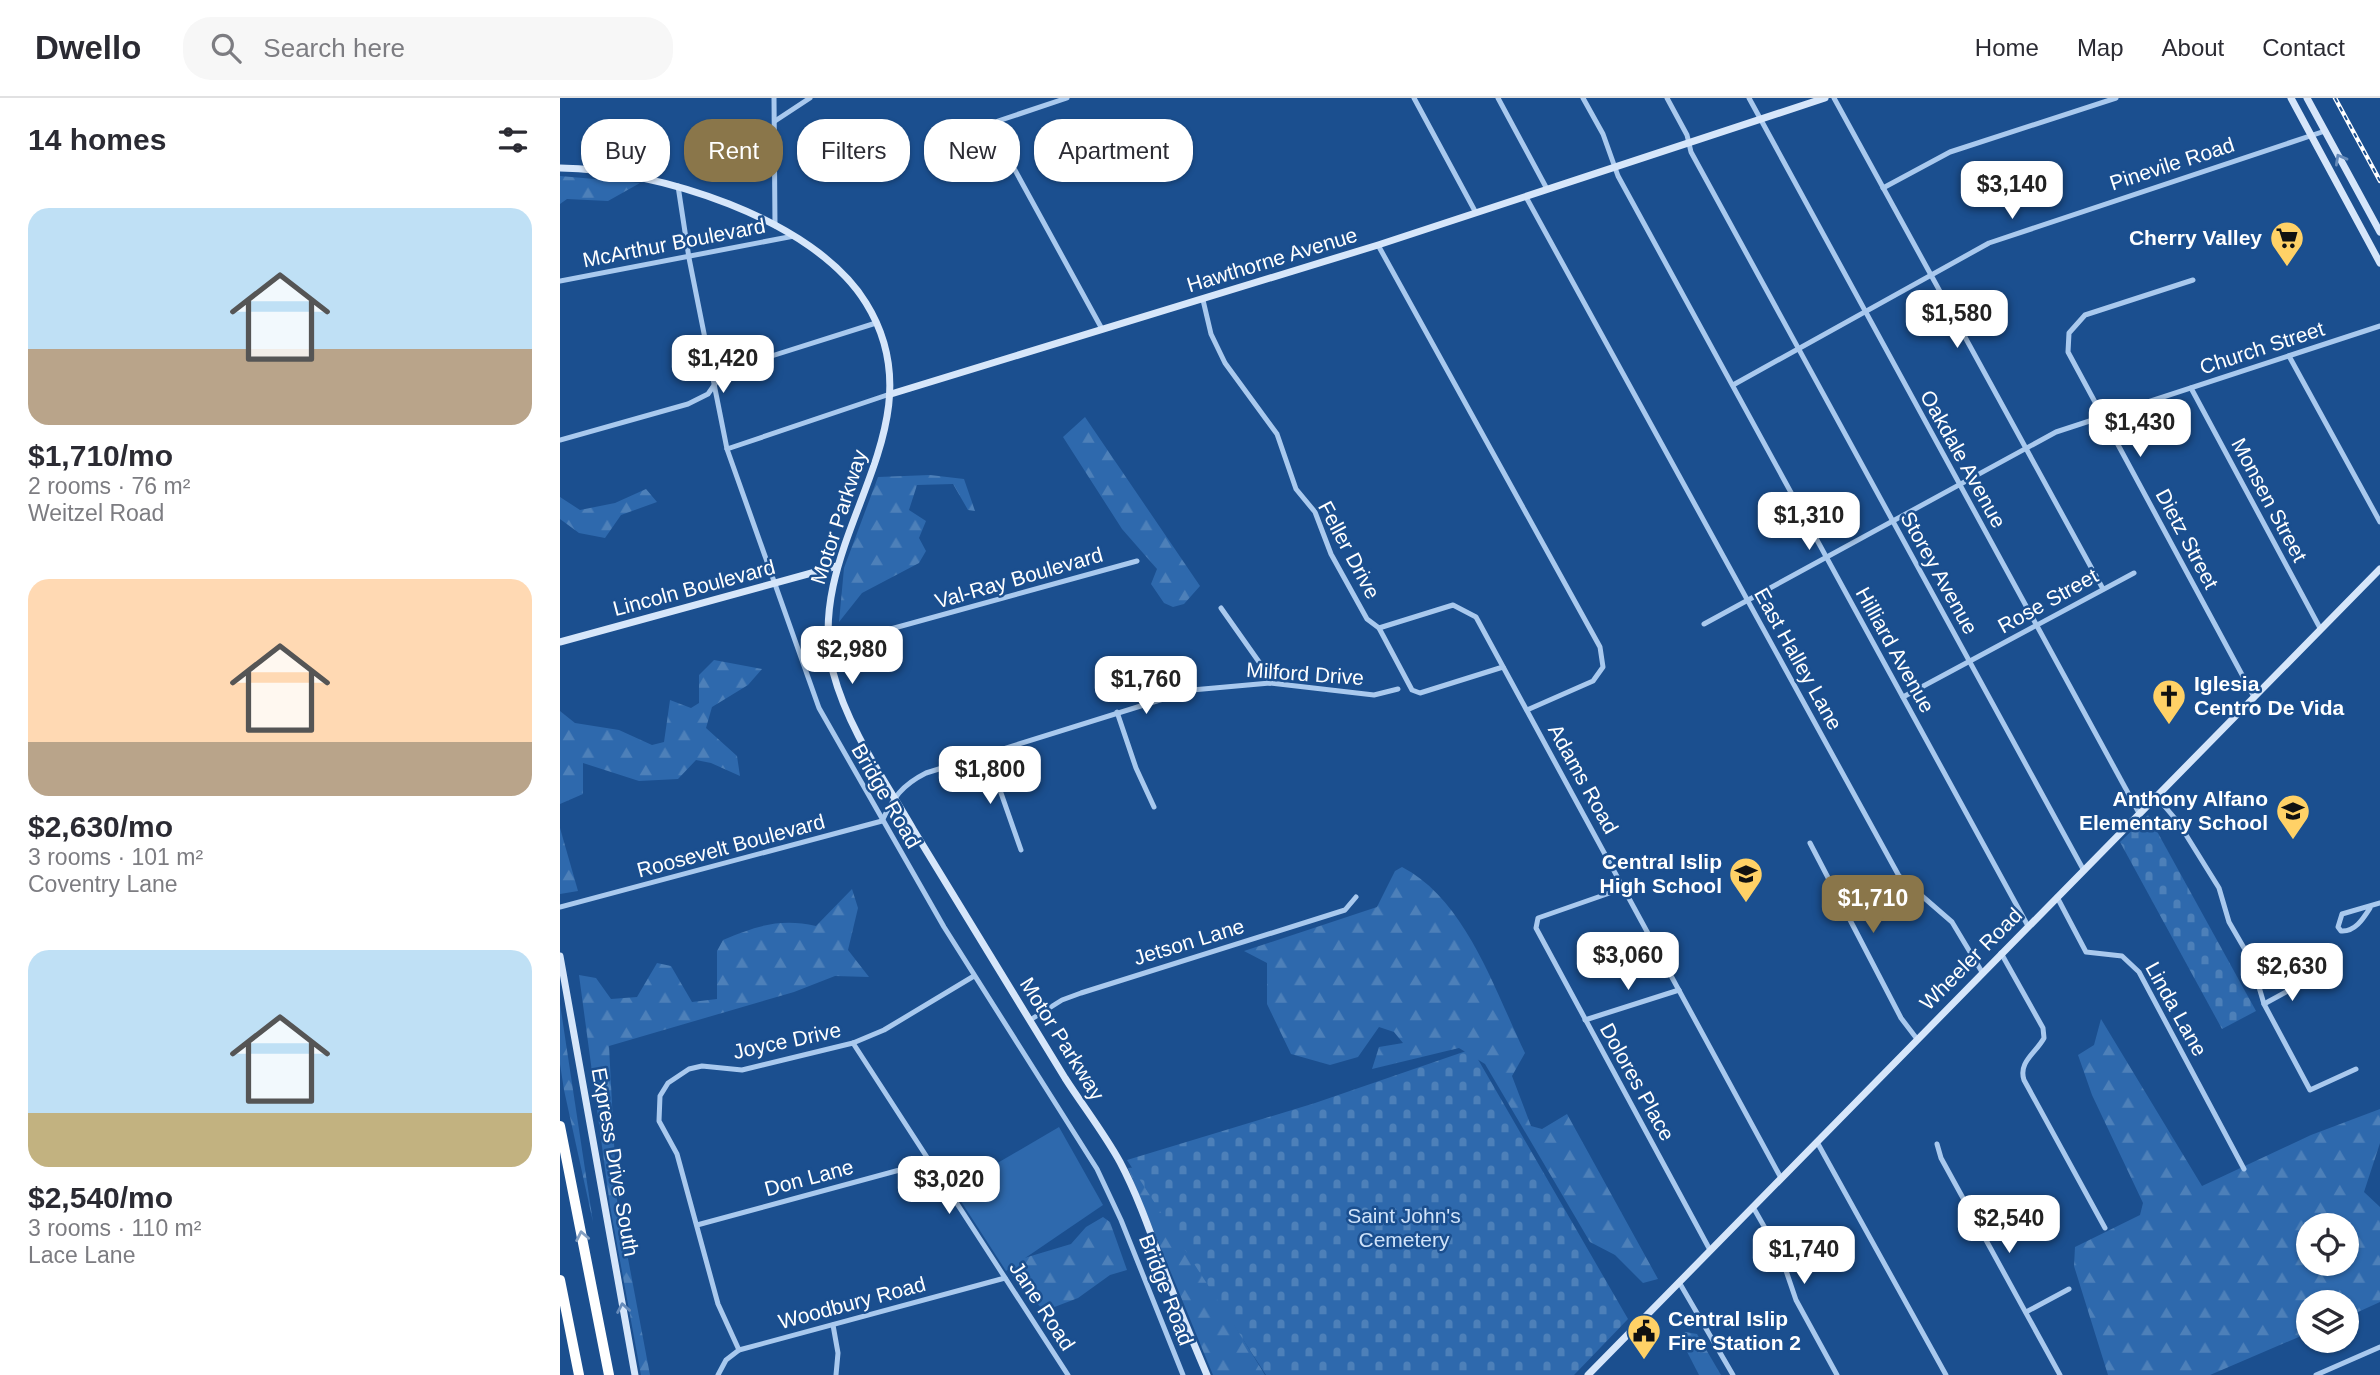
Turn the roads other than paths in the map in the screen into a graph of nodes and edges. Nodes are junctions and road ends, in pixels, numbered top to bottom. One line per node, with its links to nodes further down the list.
1 (774, 98): 14 (street)
2 (810, 98): 15 (street)
3 (1067, 98): 41 (street)
4 (1414, 98): 27 (street)
5 (1498, 98): 25 (street)
6 (1583, 98): 20 (street, Hilliard Avenue)
7 (1667, 98): 19 (street, Storey Avenue)
8 (1749, 98): 16 (street, Oakdale Avenue)
9 (1825, 98): 16 (main road, Hawthorne Avenue)
10 (1834, 98): 24 (street)
11 (2116, 98): 24 (street)
12 (2291, 98): 18 (main road)
13 (2307, 98): 17 (main road)
14 (775, 119)
15 (778, 119)
16 (1760, 119): 19 (main road, Hawthorne Avenue); 38 (street, Oakdale Avenue)
17 (2325, 131): 18 (street, Pinevile Road); 29 (main road, one-way to 17)
18 (2311, 136): 33 (main road); 34 (street, Pinevile Road)
19 (1689, 144): 20 (main road, Hawthorne Avenue); 42 (street, Storey Avenue)
20 (1615, 167): 25 (main road, Hawthorne Avenue); 45 (street, Hilliard Avenue)
21 (560, 168): 23 (main road, Motor Parkway)
22 (775, 182): 28 (street)
23 (678, 186): 28 (main road, Motor Parkway); 32 (street, Bridge Road)
24 (1883, 187): 34 (street)
25 (1547, 189): 26 (main road, Hawthorne Avenue)
26 (1526, 197): 27 (main road, Hawthorne Avenue); 62 (street, East Halley Lane)
27 (1476, 213): 31 (main road, Hawthorne Avenue)
28 (775, 226): 30 (main road, Motor Parkway)
29 (2380, 232)
30 (794, 236): 32 (street, McArthur Boulevard); 39 (main road, Motor Parkway)
31 (1378, 246): 37 (main road, Hawthorne Avenue); 76 (street, Adams Road)
32 (689, 258): 36 (street, McArthur Boulevard); 44 (street, Bridge Road)
33 (2380, 263)
34 (1933, 276): 38 (street, Pinevile Road); 51 (street)
35 (2193, 280): 48 (street, Dietz Street)
36 (560, 281)
37 (1203, 300): 41 (main road, Hawthorne Avenue); 66 (street, Feller Drive)
38 (1865, 313): 42 (street, Pinevile Road); 52 (street, Oakdale Avenue)
39 (878, 322): 44 (street); 47 (main road, Motor Parkway)
40 (2380, 326): 43 (street, Church Street)
41 (1102, 329): 47 (main road, Hawthorne Avenue)
42 (1798, 349): 45 (street, Pinevile Road); 53 (street, Storey Avenue)
43 (2290, 356): 46 (street, Church Street); 54 (street)
44 (714, 384): 49 (street); 50 (street, Bridge Road)
45 (1733, 385): 55 (street, Hilliard Avenue)
46 (2190, 388): 48 (street, Church Street); 67 (street, Monsen Street)
47 (891, 394): 50 (street, Hawthorne Avenue); 57 (main road, Motor Parkway)
48 (2101, 416): 51 (street, Church Street); 74 (street, Dietz Street)
49 (560, 440)
50 (727, 449): 60 (street, Bridge Road)
51 (2026, 449): 52 (street, Church Street); 61 (street)
52 (1960, 486): 53 (street, Church Street); 65 (street, Oakdale Avenue)
53 (1892, 521): 55 (street, Church Street); 70 (street, Storey Avenue)
54 (2380, 522)
55 (1827, 557): 62 (street, Church Street); 75 (street, Hilliard Avenue)
56 (1136, 561): 69 (street, Val-Ray Boulevard)
57 (837, 566): 60 (main road, Lincoln Boulevard); 69 (main road, Motor Parkway)
58 (2380, 569): 67 (main road, Wheeler Road)
59 (2134, 573): 61 (street, Rose Street)
60 (773, 584): 68 (main road, Lincoln Boulevard); 83 (street, Bridge Road)
61 (2103, 589): 65 (street, Rose Street)
62 (1748, 600): 64 (street, Church Street); 96 (street, East Halley Lane)
63 (1221, 608): 72 (street)
64 (1704, 624)
65 (2036, 626): 70 (street, Rose Street); 82 (street, Oakdale Avenue)
66 (1379, 628): 71 (street); 71 (street, Feller Drive)
67 (2319, 628): 74 (main road, Wheeler Road)
68 (560, 642)
69 (829, 646): 80 (main road, Motor Parkway)
70 (1970, 662): 75 (street, Rose Street); 86 (street, Storey Avenue)
71 (1503, 667): 76 (street)
72 (1270, 683): 73 (street, Milford Drive); 77 (street, Milford Drive)
73 (1398, 689)
74 (2253, 695): 79 (main road, Wheeler Road)
75 (1903, 697): 93 (street, Hilliard Avenue)
76 (1527, 710): 87 (street, Adams Road)
77 (1117, 712): 78 (street, Milford Drive); 81 (street)
78 (987, 752): 80 (street, Milford Drive); 85 (street)
79 (2155, 795): 82 (main road, Wheeler Road); 100 (street)
80 (894, 796): 83 (street); 101 (main road, Motor Parkway)
81 (1154, 807)
82 (2139, 813): 86 (main road, Wheeler Road)
83 (882, 821): 91 (street, Roosevelt Boulevard); 97 (street, Bridge Road)
84 (1810, 843): 103 (street)
85 (1021, 850)
86 (2083, 869): 89 (main road, Wheeler Road)
87 (1625, 888): 99 (street, Adams Road); 102 (street, Dolores Place)
88 (1356, 897): 101 (street, Jetson Lane)
89 (2057, 897): 93 (main road, Wheeler Road); 110 (street, Linda Lane)
90 (2380, 903): 92 (street)
91 (560, 907)
92 (2370, 908): 92 (street)
93 (2028, 926): 94 (main road, Wheeler Road)
94 (2001, 953): 96 (main road, Wheeler Road); 114 (street)
95 (560, 956): 126 (main road, Express Drive South, one-way to 95)
96 (1982, 972): 103 (main road, Wheeler Road)
97 (974, 975): 104 (street, Joyce Drive); 130 (street, Bridge Road)
98 (2308, 980): 100 (street)
99 (1679, 990): 102 (street); 111 (street, Adams Road)
100 (2264, 1004): 105 (street)
101 (1030, 1020): 131 (main road, Motor Parkway)
102 (1585, 1020): 115 (street, Dolores Place)
103 (1917, 1039): 107 (main road, Wheeler Road)
104 (853, 1042): 109 (street, Jane Road); 113 (street, Joyce Drive)
105 (2356, 1069)
106 (560, 1126): 125 (highway, one-way to 106)
107 (1817, 1142): 111 (main road, Wheeler Road); 135 (street)
108 (1937, 1144): 120 (street)
109 (929, 1162): 113 (street, Don Lane); 116 (street, Jane Road)
110 (2244, 1169)
111 (1781, 1178): 112 (main road, Wheeler Road)
112 (1753, 1207): 115 (main road, Wheeler Road); 134 (street)
113 (696, 1224): 123 (street, Joyce Drive)
114 (2105, 1228)
115 (1710, 1250): 118 (main road, Wheeler Road)
116 (1005, 1278): 121 (street, Woodbury Road); 129 (street, Jane Road)
117 (560, 1280): 124 (highway)
118 (1679, 1282): 132 (main road, Wheeler Road); 133 (street)
119 (2069, 1289): 120 (street)
120 (2026, 1312): 136 (street)
121 (833, 1325): 123 (street, Woodbury Road); 128 (street)
122 (2380, 1347): 137 (street)
123 (739, 1350): 127 (street)
124 (579, 1375)
125 (609, 1375)
126 (635, 1375)
127 (718, 1375)
128 (836, 1375)
129 (1068, 1375)
130 (1183, 1375)
131 (1207, 1375)
132 (1588, 1375)
133 (1733, 1375)
134 (1837, 1375)
135 (1946, 1375)
136 (2060, 1375)
137 (2316, 1375)

